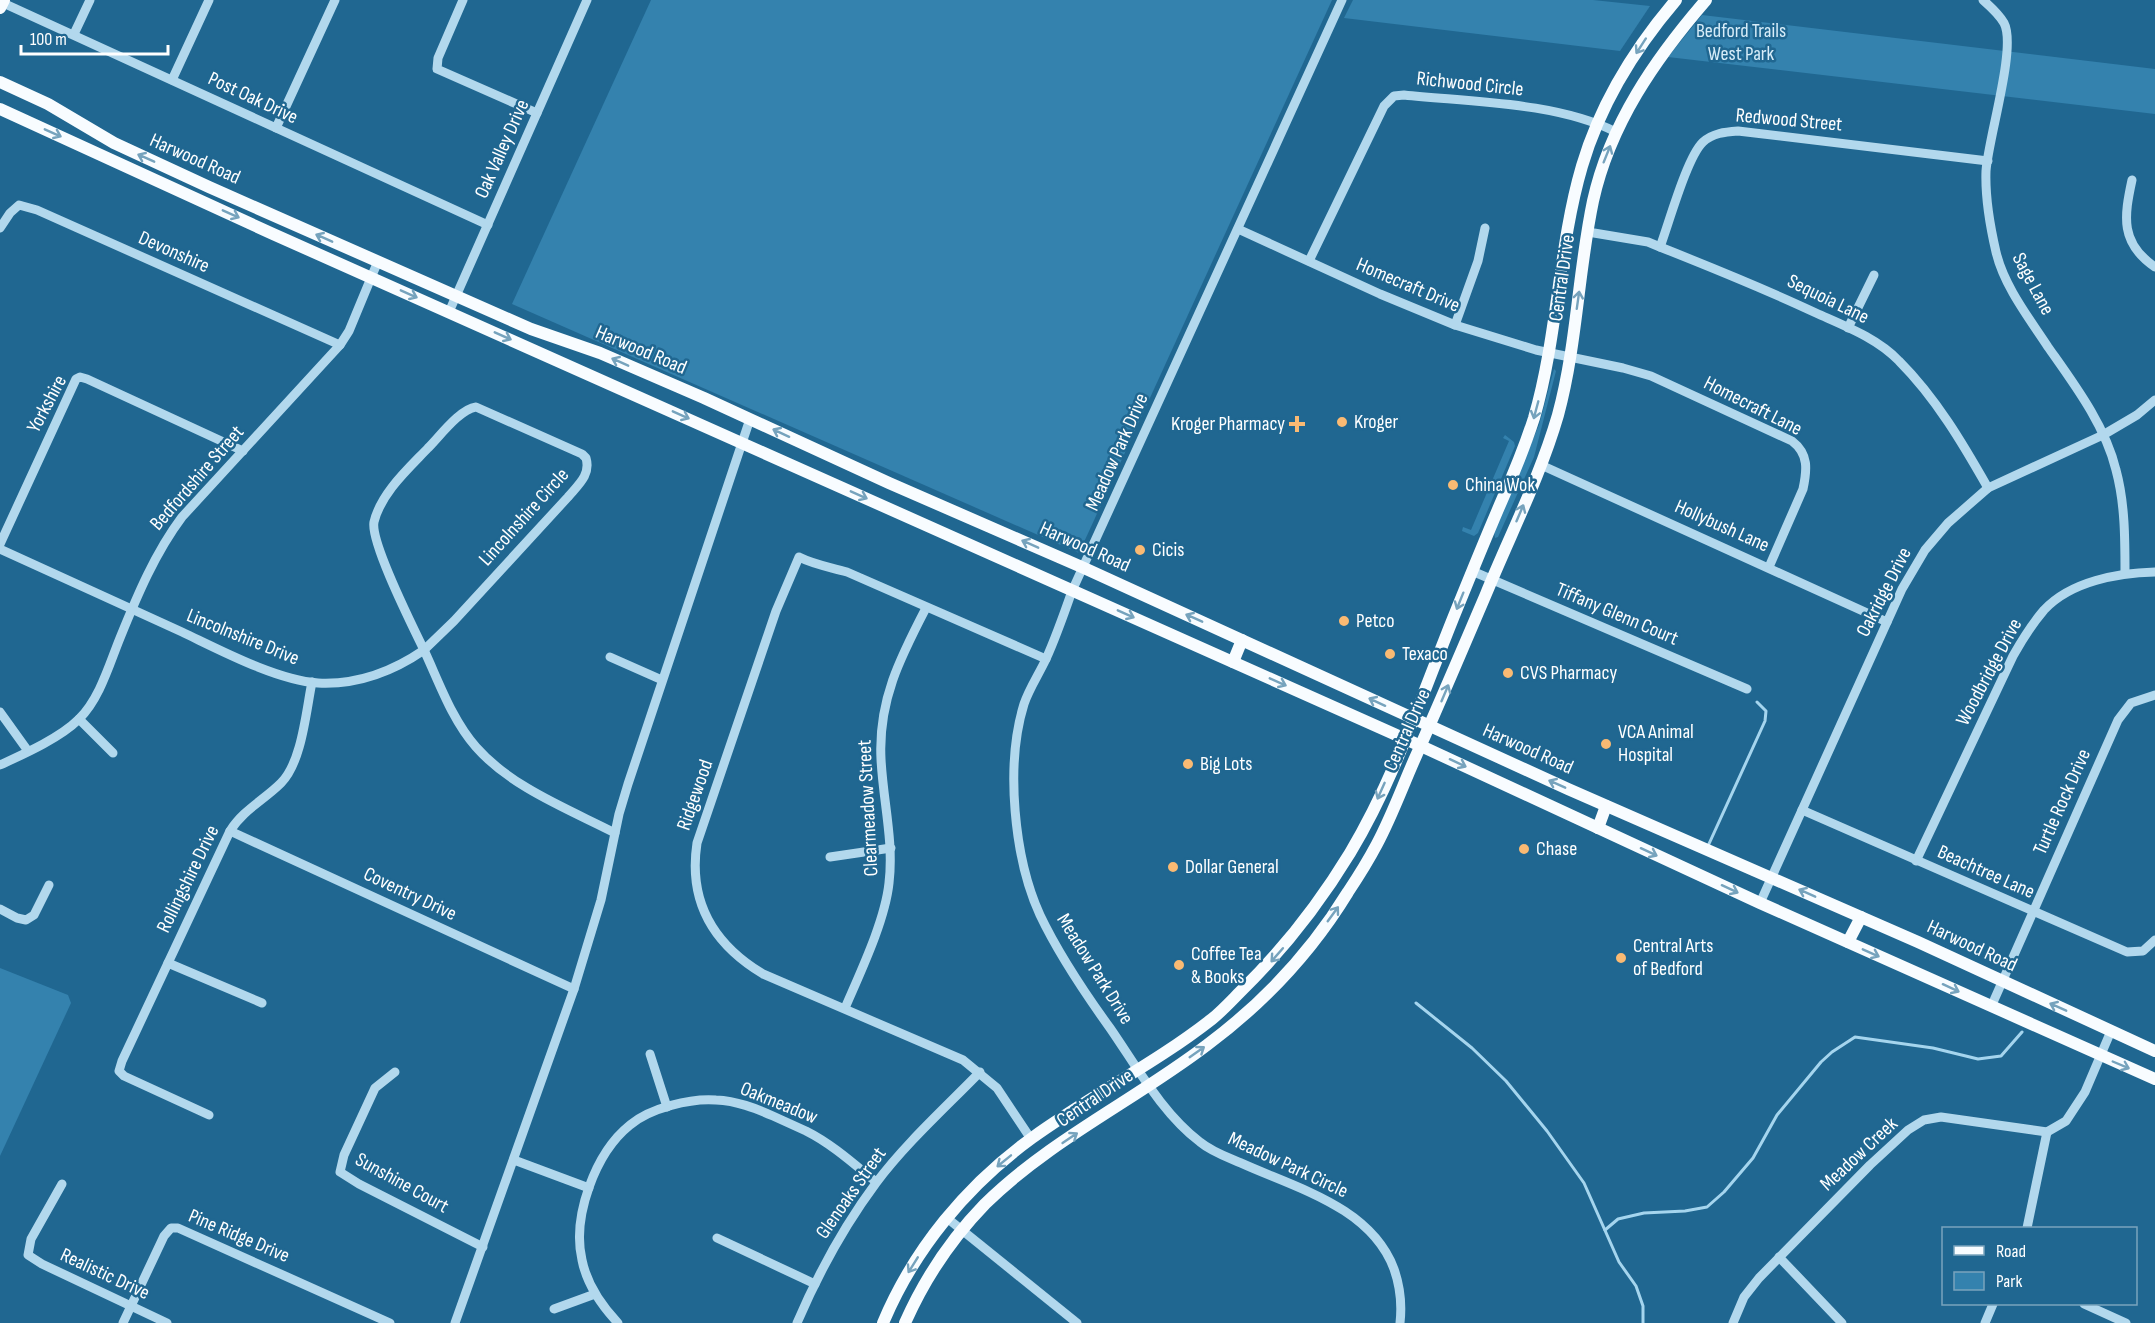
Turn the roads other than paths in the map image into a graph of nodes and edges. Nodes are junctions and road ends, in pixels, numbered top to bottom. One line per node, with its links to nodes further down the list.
1 (90, 0): 11 (street)
2 (208, 0): 12 (street)
3 (334, 0): 17 (street)
4 (464, 0): 15 (street)
5 (587, 0): 15 (street, Oak Valley Drive)
6 (1342, 0): 24 (street, Meadow Park Drive)
7 (1676, 0): 16 (main road, Central Drive, one-way to 16)
8 (1706, 0): 18 (main road, Central Drive)
9 (1984, 0): 19 (street, Sage Lane)
10 (2, 4): 11 (street, Post Oak Drive)
11 (74, 34): 12 (street, Post Oak Drive)
12 (172, 80): 17 (street, Post Oak Drive)
13 (0, 82): 27 (main road, Harwood Road, one-way to 13)
14 (0, 109): 31 (main road, Harwood Road, one-way to 31)
15 (537, 113): 21 (street, Oak Valley Drive)
16 (1598, 123): 18 (street, Richwood Circle); 28 (street, Richwood Circle); 37 (main road, Central Drive)
17 (276, 128): 21 (street, Post Oak Drive)
18 (1616, 132): 25 (main road, Central Drive, one-way to 18)
19 (1988, 160): 26 (street, Redwood Street); 41 (street, Sage Lane)
20 (2132, 180): 29 (street)
21 (488, 225): 32 (street, Oak Valley Drive)
22 (0, 228): 36 (street, Devonshire)
23 (1485, 228): 34 (street)
24 (1238, 229): 28 (street, Homecraft Drive); 48 (street, Meadow Park Drive)
25 (1588, 232): 26 (street, Sequoia Lane); 38 (main road, Central Drive, one-way to 25)
26 (1660, 247): 35 (street, Sequoia Lane)
27 (378, 261): 31 (street, Bedfordshire Street); 32 (main road, Harwood Road)
28 (1309, 261): 34 (street, Homecraft Drive)
29 (2155, 267)
30 (1874, 275): 35 (street)
31 (372, 277): 33 (main road, Harwood Road, one-way to 33); 36 (street, Bedfordshire Street)
32 (456, 296): 33 (street, Oak Valley Drive); 40 (main road, Harwood Road, one-way to 32)
33 (449, 312): 42 (main road, Harwood Road, one-way to 42)
34 (1455, 326): 37 (street, Homecraft Drive)
35 (1848, 328): 45 (street, Sequoia Lane)
36 (340, 345): 43 (street, Bedfordshire Street)
37 (1548, 353): 38 (street, Homecraft Drive); 50 (main road, Central Drive, one-way to 50)
38 (1570, 357): 44 (main road, Central Drive); 49 (street, Homecraft Lane)
39 (2155, 400): 41 (street, Oakridge Drive)
40 (750, 419): 42 (street); 48 (main road, Harwood Road, one-way to 40)
41 (2103, 435): 45 (street, Oakridge Drive); 52 (street, Sage Lane)
42 (742, 443): 54 (main road, Harwood Road, one-way to 54); 63 (street)
43 (243, 451): 46 (street, Yorkshire); 56 (street, Bedfordshire Street)
44 (1541, 465): 49 (street, Hollybush Lane); 53 (main road, Central Drive, one-way to 44)
45 (1988, 488): 57 (street, Oakridge Drive)
46 (0, 544)
47 (0, 549): 56 (street, Lincolnshire Drive)
48 (1084, 567): 54 (street, Meadow Park Drive); 58 (main road, Harwood Road, one-way to 48)
49 (1769, 567): 57 (street, Hollybush Lane)
50 (1472, 571): 53 (street, Tiffany Glenn Court); 68 (main road, Central Drive, one-way to 68)
51 (2155, 572): 52 (street, Woodbridge Drive)
52 (2125, 573): 83 (street, Woodbridge Drive)
53 (1492, 579): 65 (street, Tiffany Glenn Court); 70 (main road, Central Drive, one-way to 53)
54 (1072, 591): 61 (street, Meadow Park Drive); 62 (main road, Harwood Road, one-way to 62)
55 (926, 608): 61 (street, Ridgewood); 81 (street, Clearmeadow Street); 100 (street, Ridgewood)
56 (132, 609): 64 (street, Lincolnshire Drive); 69 (street, Bedfordshire Street)
57 (1887, 622): 77 (street, Oakridge Drive)
58 (1242, 640): 62 (main road); 68 (main road, Harwood Road, one-way to 58)
59 (424, 650): 59 (street, Lincolnshire Circle); 64 (street, Lincolnshire Drive); 80 (street)
60 (610, 657): 63 (street)
61 (1046, 659): 106 (street, Meadow Park Drive)
62 (1233, 662): 71 (main road, Harwood Road, one-way to 71)
63 (662, 680): 80 (street)
64 (312, 682): 79 (street, Rollingshire Drive)
65 (1747, 689)
66 (2155, 695): 90 (street, Turtle Rock Drive)
67 (0, 712): 73 (street)
68 (1413, 718): 70 (main road, Harwood Road); 71 (main road, Central Drive)
69 (79, 719): 73 (street, Bedfordshire Street); 74 (street)
70 (1430, 726): 72 (main road, Central Drive); 76 (main road, Harwood Road, one-way to 70)
71 (1404, 739): 72 (main road, Harwood Road); 84 (main road, Central Drive, one-way to 84)
72 (1421, 746): 78 (main road, Harwood Road, one-way to 78); 87 (main road, Central Drive)
73 (28, 750): 75 (street, Bedfordshire Street)
74 (113, 753)
75 (0, 765)
76 (1606, 806): 78 (main road); 85 (main road, Harwood Road)
77 (1802, 810): 83 (street, Beachtree Lane); 85 (street, Oakridge Drive)
78 (1598, 828): 88 (main road, Harwood Road, one-way to 88)
79 (230, 831): 94 (street, Rollingshire Drive); 96 (street, Coventry Drive)
80 (615, 833): 96 (street)
81 (891, 848): 82 (street); 100 (street, Clearmeadow Street)
82 (830, 857)
83 (1916, 861): 90 (street, Beachtree Lane)
84 (1335, 876): 87 (main road); 97 (main road, Central Drive, one-way to 97)
85 (1772, 878): 88 (street, Oakridge Drive); 91 (main road, Harwood Road, one-way to 85)
86 (50, 885): 89 (street)
87 (1351, 887): 101 (main road, Central Drive, one-way to 87)
88 (1761, 903): 93 (main road, Harwood Road)
89 (0, 909)
90 (2033, 912): 92 (street, Beachtree Lane); 95 (street, Turtle Rock Drive)
91 (1861, 917): 93 (main road); 95 (main road, Harwood Road)
92 (2155, 940)
93 (1848, 942): 99 (main road, Harwood Road, one-way to 99)
94 (168, 963): 98 (street); 112 (street, Rollingshire Drive)
95 (2002, 981): 99 (street, Turtle Rock Drive); 102 (main road, Harwood Road, one-way to 95)
96 (574, 989): 115 (street)
97 (1235, 998): 101 (main road); 106 (main road, Central Drive)
98 (262, 1003)
99 (1991, 1007): 105 (main road, Harwood Road)
100 (845, 1008): 108 (street, Ridgewood)
101 (1248, 1012): 110 (main road, Central Drive, one-way to 101)
102 (2112, 1031): 103 (main road, Harwood Road); 105 (street)
103 (2155, 1051)
104 (650, 1054): 111 (street)
105 (2101, 1056): 109 (main road, Harwood Road, one-way to 109); 113 (street)
106 (1138, 1069): 110 (street, Meadow Park Drive); 114 (main road, Central Drive)
107 (395, 1072): 123 (street, Sunshine Court)
108 (980, 1072): 114 (street, Ridgewood); 116 (street, Glenoaks Street)
109 (2155, 1079)
110 (1149, 1085): 121 (main road, Central Drive, one-way to 110); 140 (street, Meadow Park Circle)
111 (667, 1107): 116 (street, Oakmeadow); 118 (street, Oakmeadow)
112 (209, 1115)
113 (2047, 1132): 120 (street); 124 (street, Meadow Creek)
114 (1031, 1139): 119 (main road, Central Drive, one-way to 119)
115 (514, 1160): 118 (street); 123 (street)
116 (876, 1182): 125 (street, Glenoaks Street)
117 (63, 1184): 129 (street, Realistic Drive)
118 (588, 1188): 126 (street, Oakmeadow)
119 (947, 1218): 121 (street); 137 (main road, Central Drive, one-way to 137)
120 (2027, 1227)
121 (962, 1230): 138 (main road, Central Drive); 139 (street)
122 (717, 1238): 125 (street)
123 (483, 1247): 134 (street)
124 (1779, 1257): 141 (street, Meadow Creek); 142 (street)
125 (815, 1284): 136 (street, Glenoaks Street)
126 (595, 1294): 130 (street); 135 (street, Oakmeadow)
127 (1993, 1305): 143 (street)
128 (2086, 1305): 144 (street)
129 (131, 1306): 131 (street, Pine Ridge Drive); 132 (street, Realistic Drive); 133 (street, Pine Ridge Drive)
130 (554, 1309)
131 (123, 1323)
132 (168, 1323)
133 (390, 1323)
134 (455, 1323)
135 (618, 1323)
136 (797, 1323)
137 (883, 1323)
138 (904, 1323)
139 (1077, 1323)
140 (1400, 1323)
141 (1733, 1323)
142 (1842, 1323)
143 (1985, 1323)
144 (2126, 1323)

